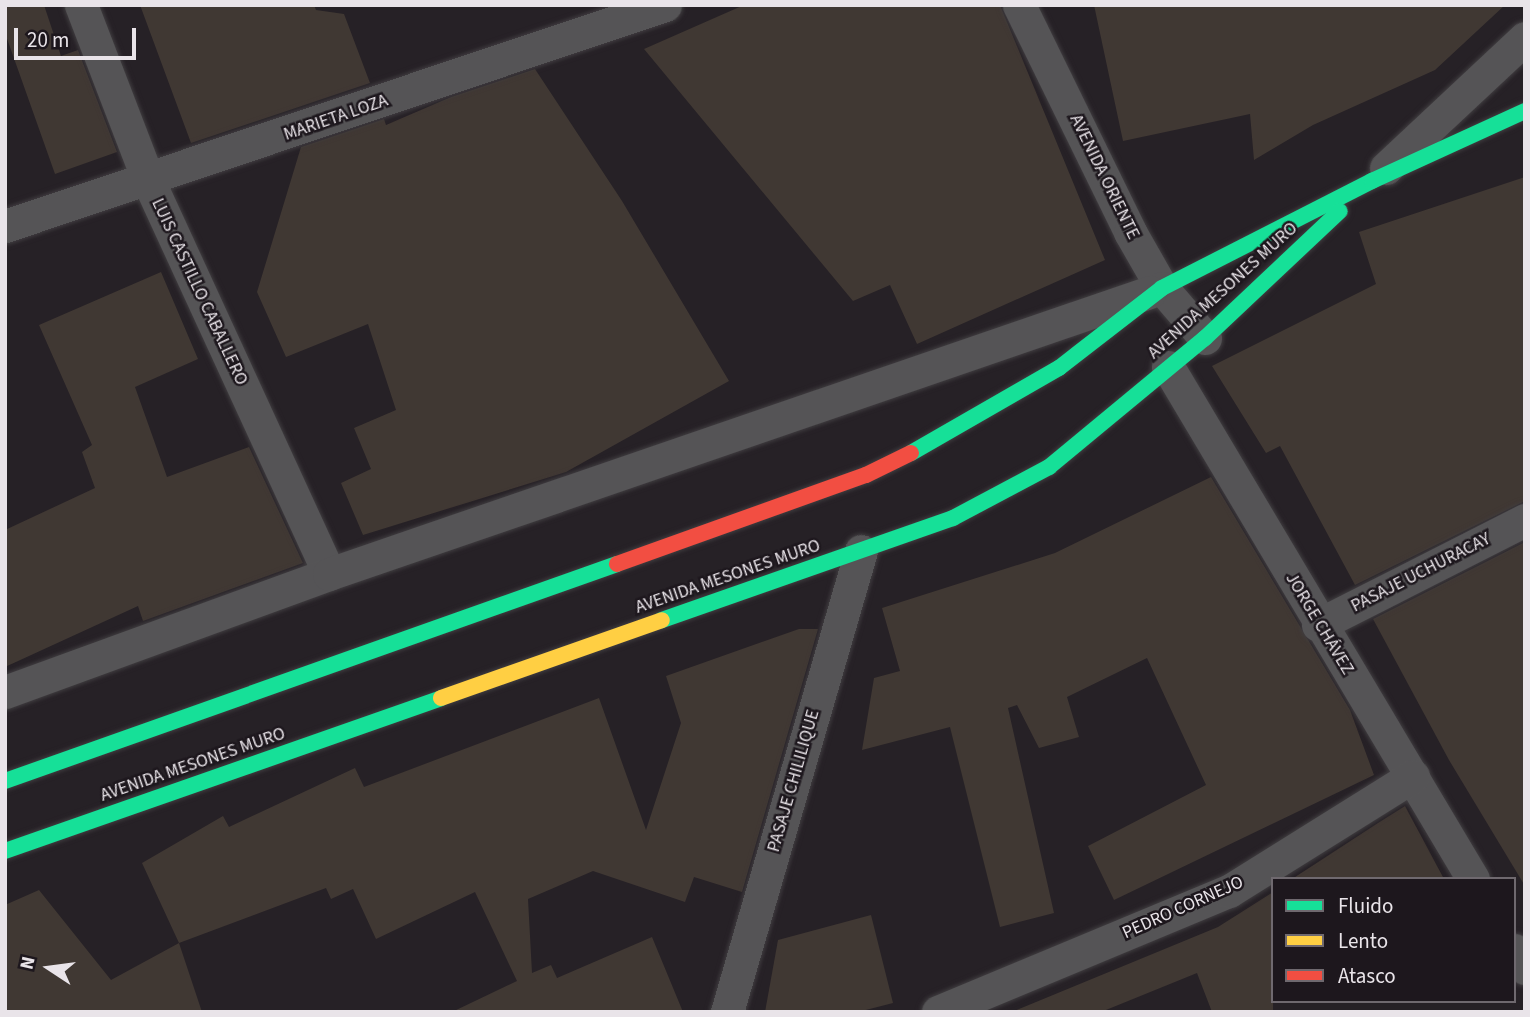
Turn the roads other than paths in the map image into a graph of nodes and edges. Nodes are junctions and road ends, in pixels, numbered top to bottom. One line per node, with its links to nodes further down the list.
1 (81, 5): 6 (street, LUIS CASTILLO CABALLERO)
2 (665, 5): 6 (street, MARIETA LOZA)
3 (1019, 5): 9 (street, AVENIDA ORIENTE)
4 (1525, 38): 7 (street)
5 (1525, 111): 7 (highway)
6 (149, 181): 8 (street, MARIETA LOZA); 14 (street, LUIS CASTILLO CABALLERO)
7 (1372, 181): 9 (highway); 10 (highway, AVENIDA MESONES MURO)
8 (5, 226)
9 (1162, 288): 10 (street, AVENIDA ORIENTE); 14 (street); 18 (highway)
10 (1205, 338): 11 (highway, AVENIDA MESONES MURO)
11 (1168, 367): 13 (highway, AVENIDA MESONES MURO); 15 (street, JORGE CHÁVEZ)
12 (1525, 520): 15 (street, PASAJE UCHURACAY)
13 (861, 551): 19 (highway, AVENIDA MESONES MURO); 21 (street, PASAJE CHILILIQUE)
14 (329, 574): 16 (street)
15 (1318, 625): 17 (street, JORGE CHÁVEZ)
16 (5, 692)
17 (1413, 776): 20 (street, JORGE CHÁVEZ); 22 (street, PEDRO CORNEJO)
18 (5, 781)
19 (5, 851)
20 (1472, 877)
21 (727, 1012)
22 (938, 1012)

